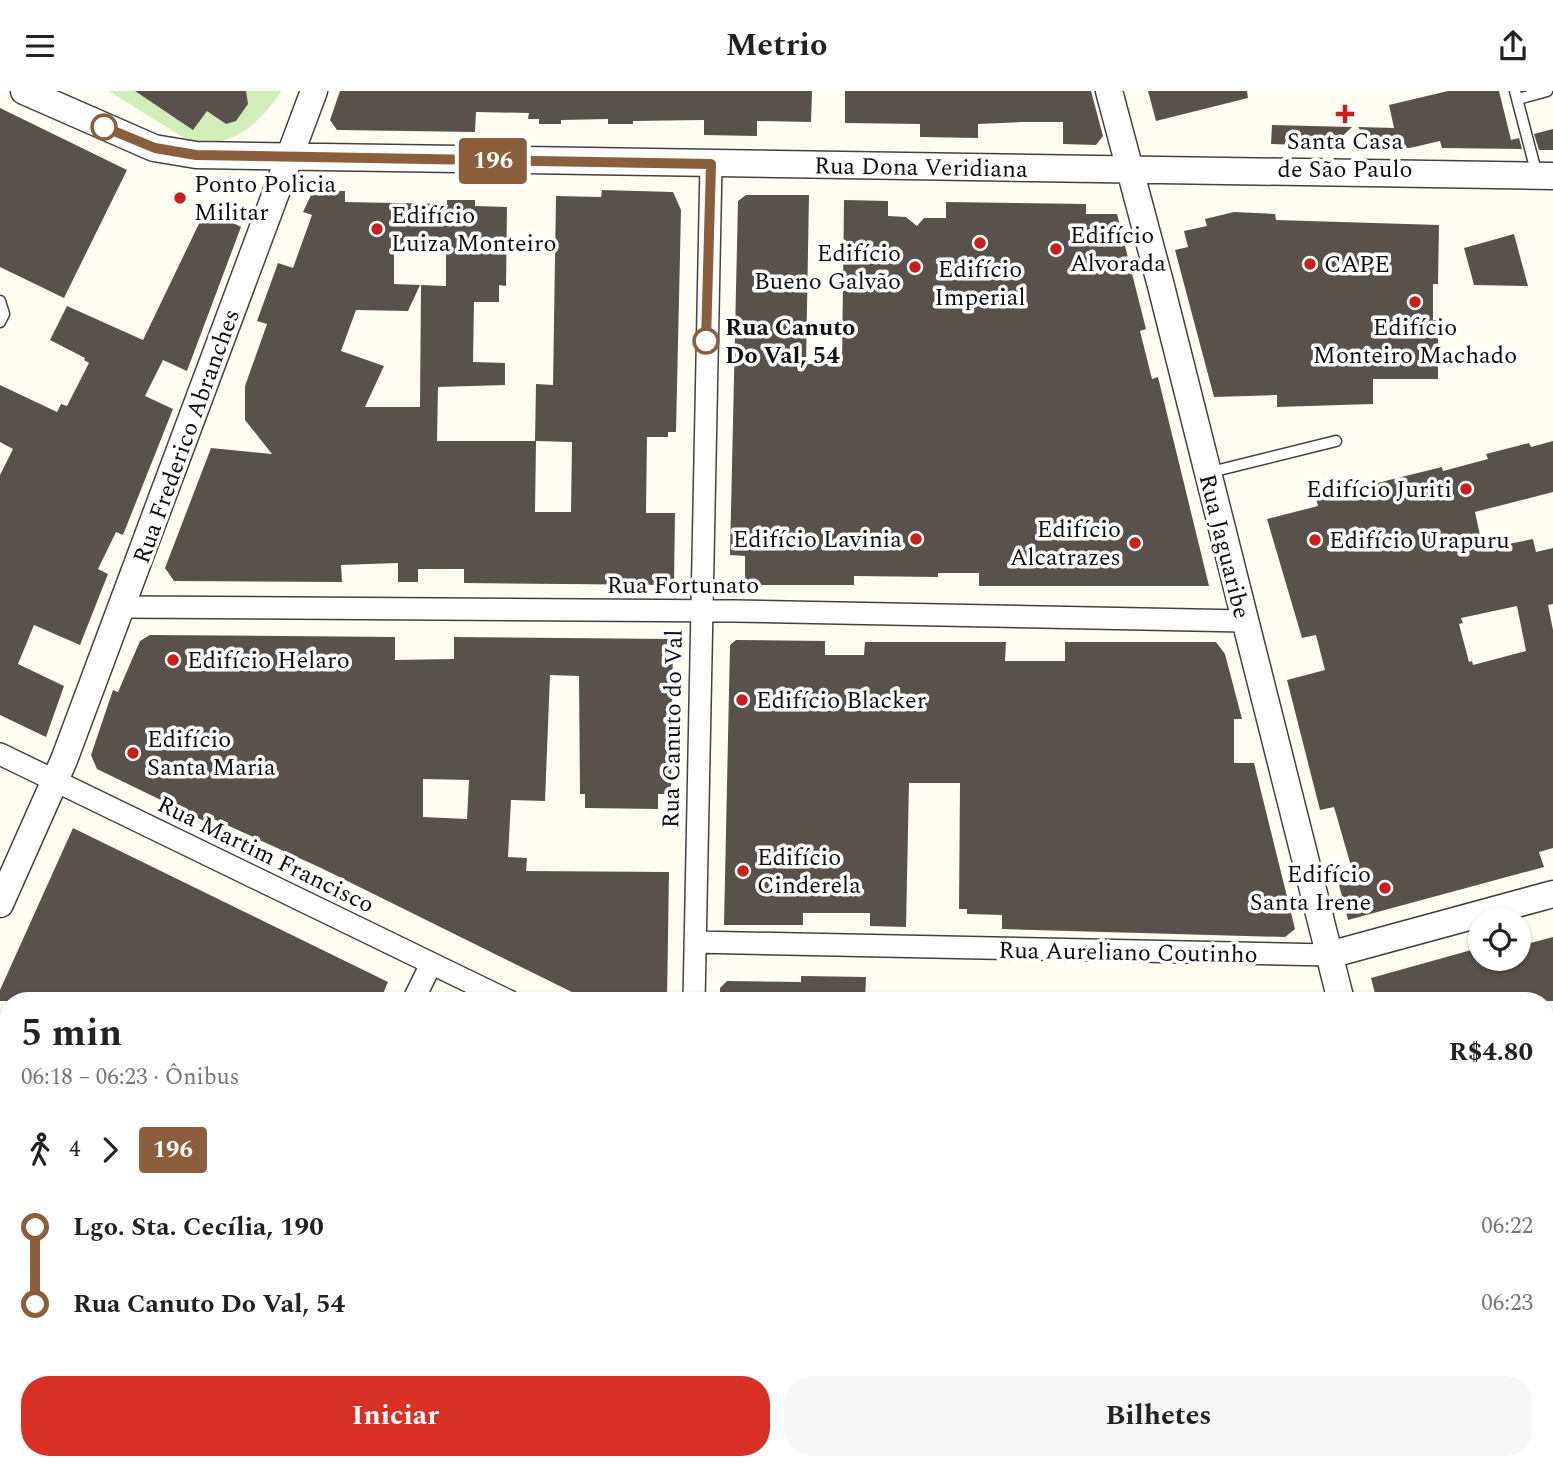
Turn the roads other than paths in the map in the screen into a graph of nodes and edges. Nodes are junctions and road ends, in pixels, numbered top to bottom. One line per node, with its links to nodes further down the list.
1 (24, 91): 6 (street, Rua Dona Veridiana)
2 (314, 91): 6 (street, Rua Frederico Abranches)
3 (1109, 91): 8 (street, Rua Jaguaribe)
4 (1547, 91): 5 (lane)
5 (1517, 95): 9 (lane)
6 (289, 158): 7 (street, Rua Dona Veridiana); 14 (street, Rua Frederico Abranches)
7 (711, 164): 8 (street, Rua Dona Veridiana); 15 (street, Rua Canuto do Val)
8 (1131, 170): 9 (street, Rua Dona Veridiana); 13 (street, Rua Jaguaribe)
9 (1545, 175)
10 (0, 301): 11 (lane)
11 (0, 322)
12 (1336, 441): 13 (lane)
13 (1207, 473): 16 (street, Rua Jaguaribe)
14 (122, 607): 15 (street, Rua Fortunato); 18 (street, Rua Frederico Abranches)
15 (700, 611): 16 (street, Rua Fortunato); 21 (street, Rua Canuto do Val)
16 (1244, 621): 22 (street, Rua Jaguaribe)
17 (0, 754): 18 (street, Rua Martim Francisco)
18 (56, 781): 20 (street, Rua Frederico Abranches); 23 (street, Rua Martim Francisco)
19 (1553, 894): 22 (street, Rua Aureliano Coutinho)
20 (0, 904)
21 (695, 942): 22 (street, Rua Aureliano Coutinho); 26 (street, Rua Canuto do Val)
22 (1329, 955): 27 (street, Rua Jaguaribe)
23 (431, 964): 24 (street); 25 (street, Rua Martim Francisco)
24 (417, 992)
25 (490, 992)
26 (694, 992)
27 (1339, 992)

